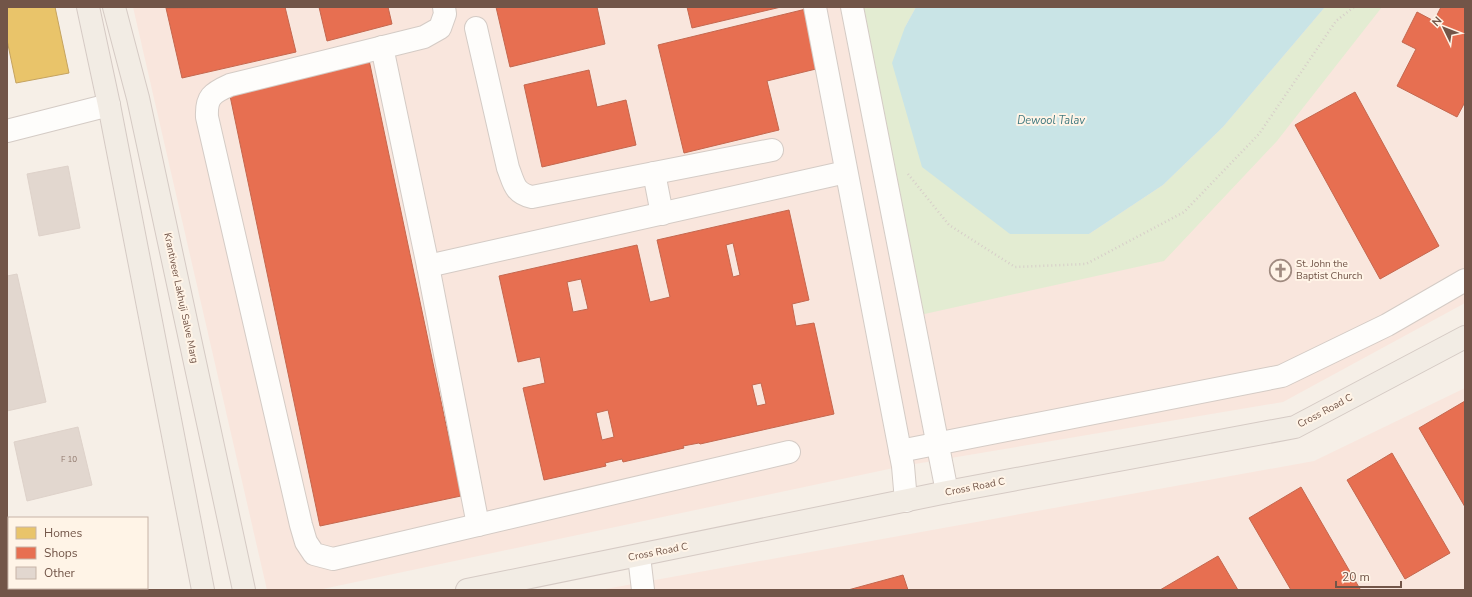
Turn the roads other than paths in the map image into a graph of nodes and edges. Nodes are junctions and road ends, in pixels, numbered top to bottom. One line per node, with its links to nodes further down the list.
1 (88, 7): 8 (main road)
2 (114, 7): 25 (main road, Krantiveer Lakhuji Salve Marg)
3 (444, 7): 7 (street)
4 (815, 7): 11 (street)
5 (852, 7): 17 (street)
6 (476, 28): 12 (street)
7 (382, 47): 14 (street); 22 (street)
8 (109, 105): 9 (street); 24 (main road)
9 (7, 131)
10 (772, 150): 12 (street)
11 (846, 172): 13 (street); 18 (street)
12 (654, 173): 13 (street)
13 (662, 214): 14 (street)
14 (428, 266): 22 (street)
15 (1465, 280): 17 (street)
16 (1465, 337): 20 (main road, Cross Road C)
17 (938, 444): 18 (street); 20 (street)
18 (900, 451): 21 (street)
19 (789, 452): 22 (street)
20 (946, 492): 21 (main road, Cross Road C)
21 (906, 501): 23 (main road, Cross Road C)
22 (478, 525)
23 (639, 556): 26 (main road, Cross Road C); 27 (street)
24 (203, 590)
25 (244, 590)
26 (467, 590)
27 (643, 590)

